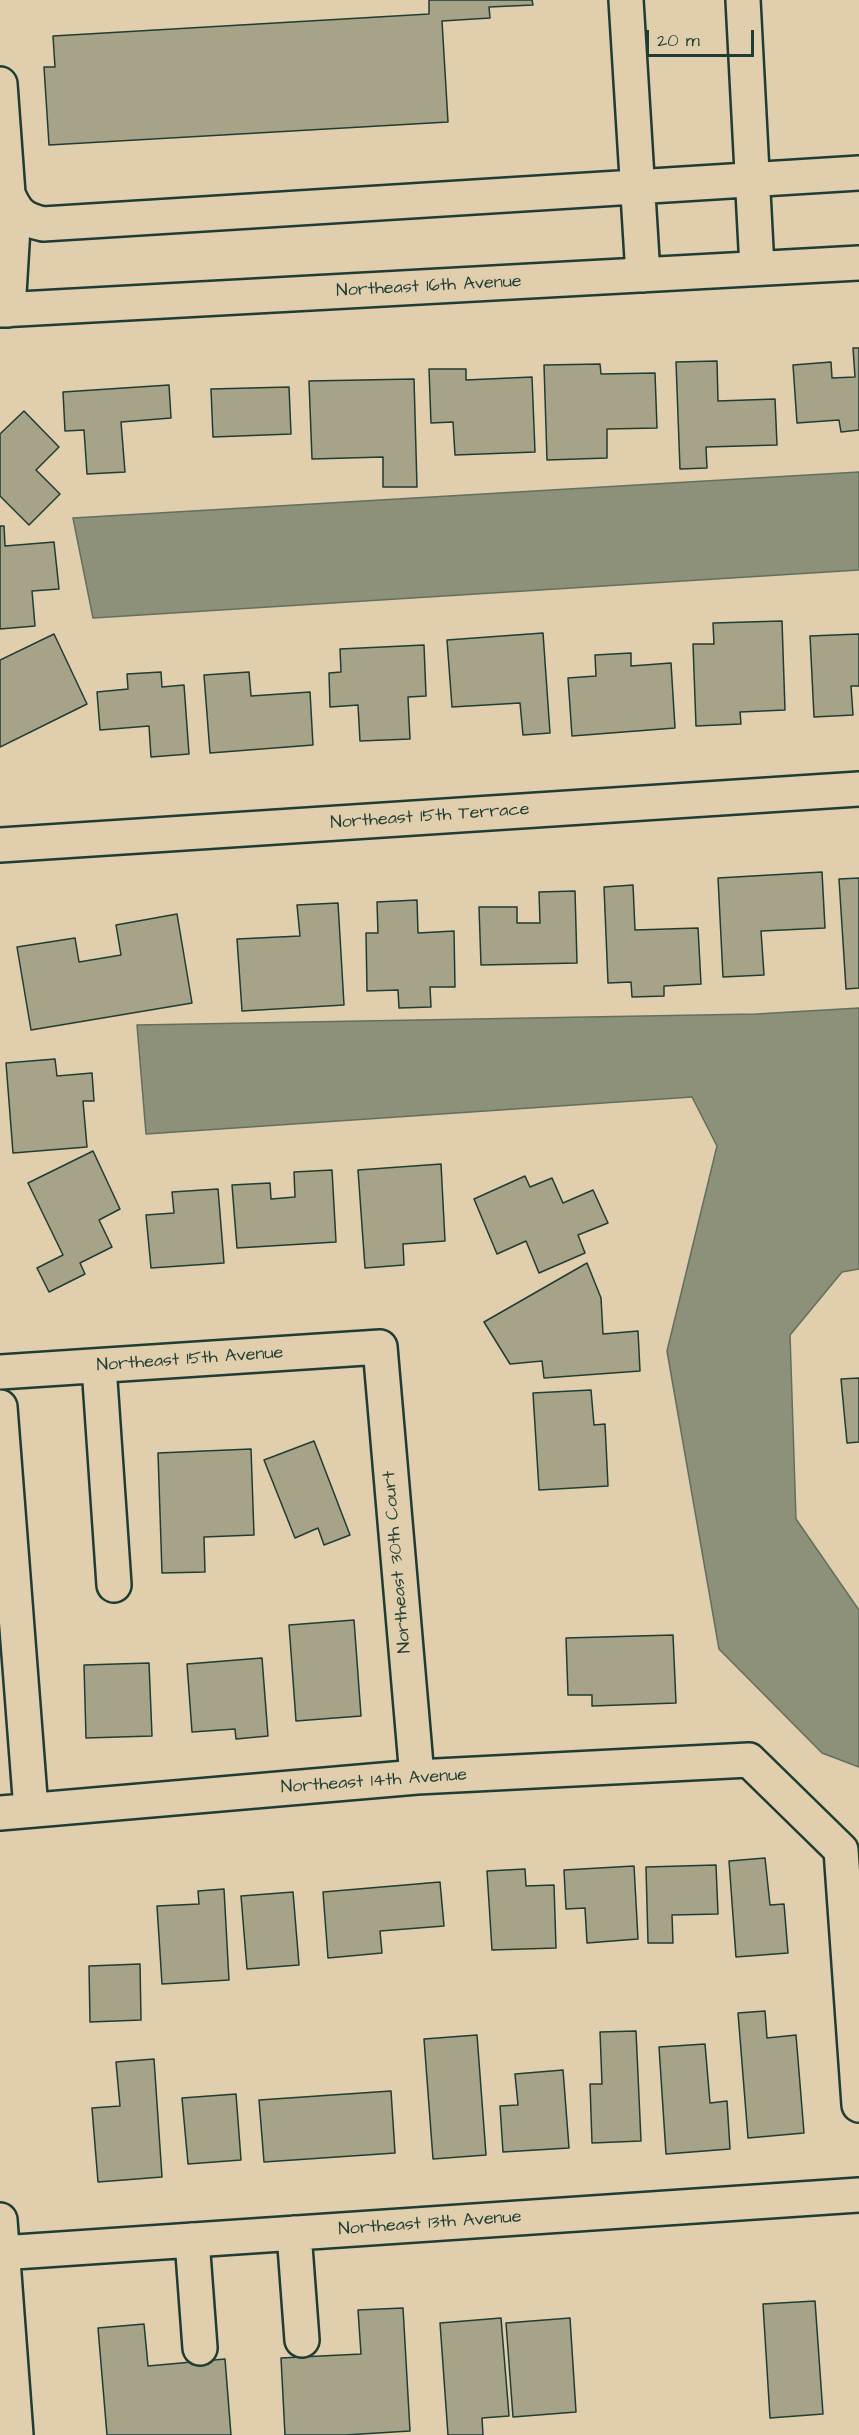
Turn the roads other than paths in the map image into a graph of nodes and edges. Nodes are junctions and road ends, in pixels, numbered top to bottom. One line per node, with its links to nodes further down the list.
1 (626, 0): 6 (street)
2 (743, 0): 5 (street)
3 (0, 84): 7 (street)
4 (859, 172): 5 (street)
5 (752, 180): 6 (street); 9 (street)
6 (637, 186): 7 (street); 10 (street)
7 (15, 211): 11 (street)
8 (859, 263): 9 (street, Northeast 16th Avenue)
9 (757, 268): 10 (street, Northeast 16th Avenue)
10 (643, 275): 11 (street, Northeast 16th Avenue)
11 (4, 310)
12 (859, 789): 13 (street, Northeast 15th Terrace)
13 (0, 845)
14 (380, 1347): 15 (street, Northeast 15th Avenue); 19 (street, Northeast 30th Court)
15 (99, 1366): 16 (street, Northeast 15th Avenue); 18 (street)
16 (0, 1372)
17 (0, 1407): 20 (street)
18 (114, 1585)
19 (417, 1777): 20 (street, Northeast 14th Avenue); 21 (street, Northeast 14th Avenue)
20 (16, 1811)
21 (859, 2105)
22 (859, 2194): 24 (street, Northeast 13th Avenue)
23 (0, 2220): 26 (street)
24 (294, 2233): 25 (street, Northeast 13th Avenue); 27 (street)
25 (192, 2240): 26 (street, Northeast 13th Avenue); 28 (street)
26 (1, 2253): 29 (street)
27 (302, 2340)
28 (200, 2348)
29 (16, 2435)

